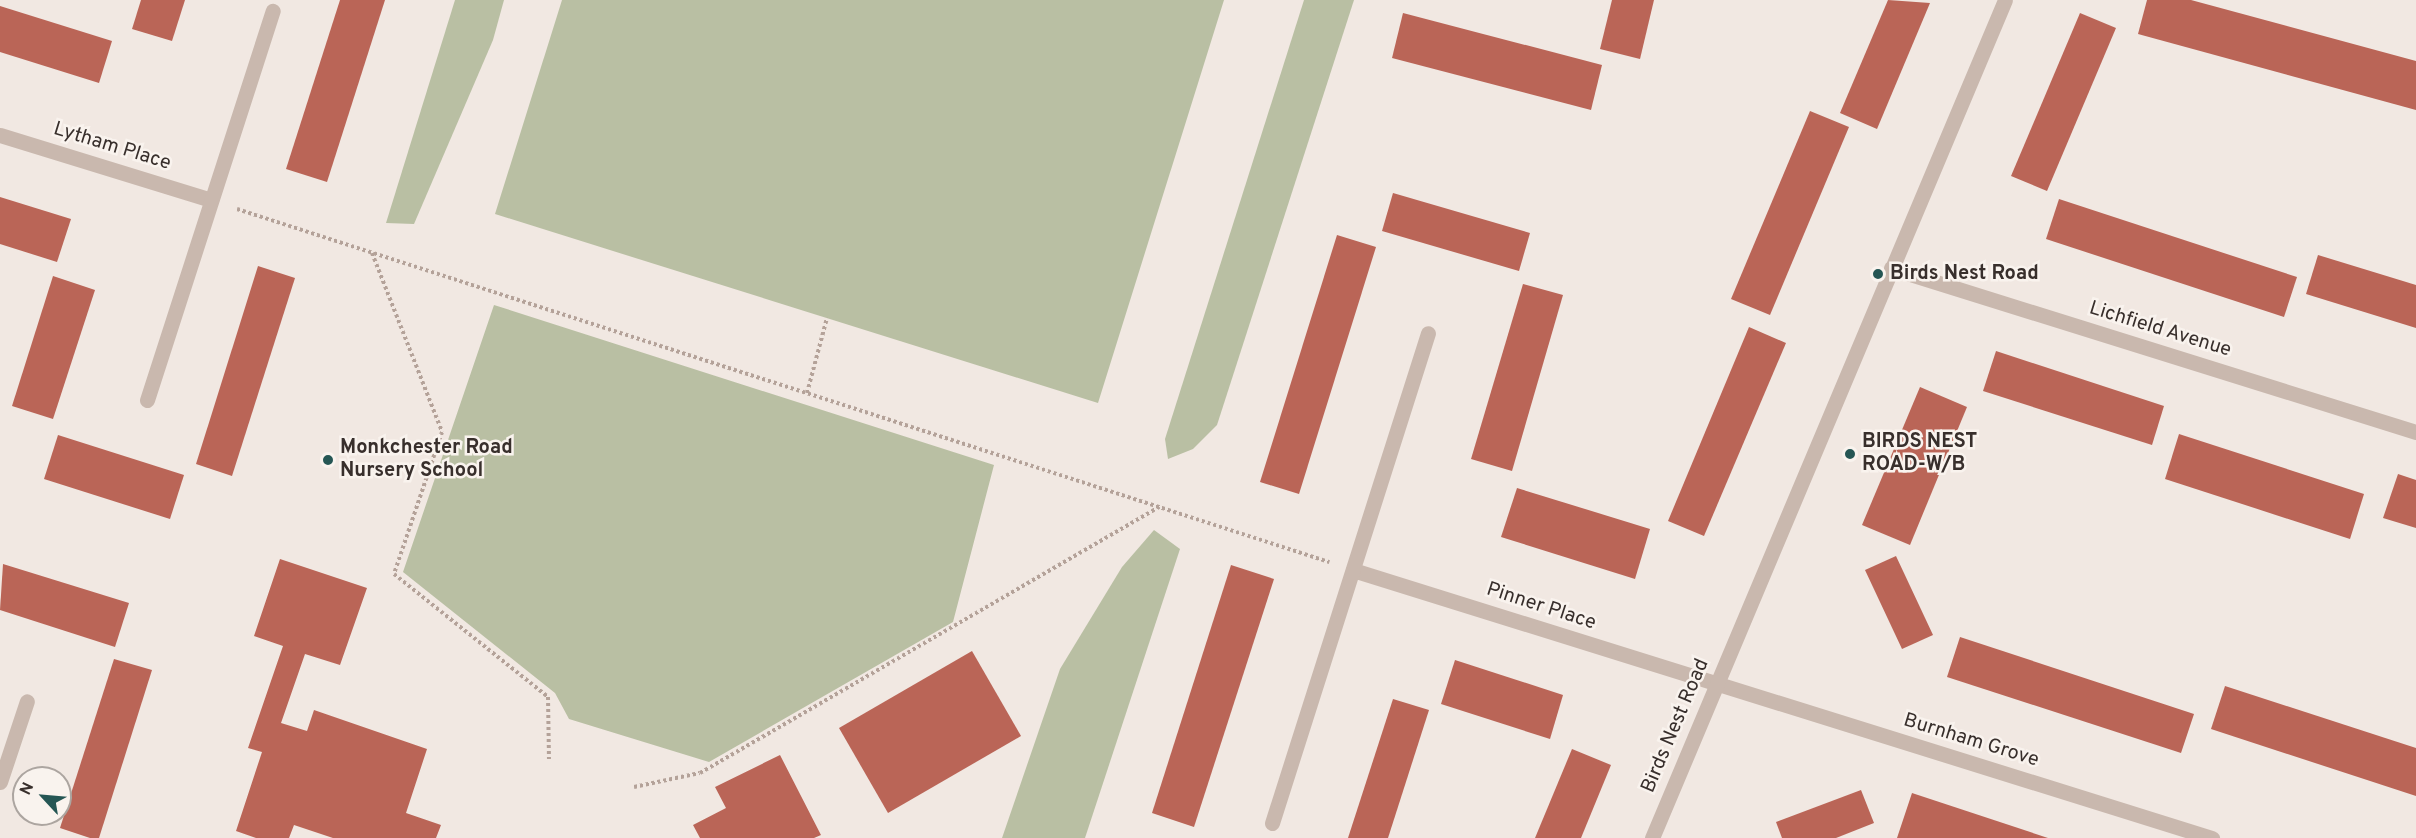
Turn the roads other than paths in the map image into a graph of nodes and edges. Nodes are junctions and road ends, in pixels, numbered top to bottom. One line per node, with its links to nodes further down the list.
1 (2005, 0): 5 (street, Birds Nest Road)
2 (273, 11): 4 (street)
3 (0, 135): 4 (street, Lytham Place)
4 (211, 200): 7 (street)
5 (1891, 268): 8 (street, Lichfield Avenue); 10 (street, Birds Nest Road)
6 (1428, 333): 9 (street)
7 (147, 400)
8 (2416, 432)
9 (1353, 570): 10 (street, Pinner Place); 13 (street)
10 (1717, 685): 14 (street, Birds Nest Road); 15 (street, Burnham Grove)
11 (27, 701): 12 (street)
12 (0, 782)
13 (1272, 823)
14 (1652, 838)
15 (2212, 838)

